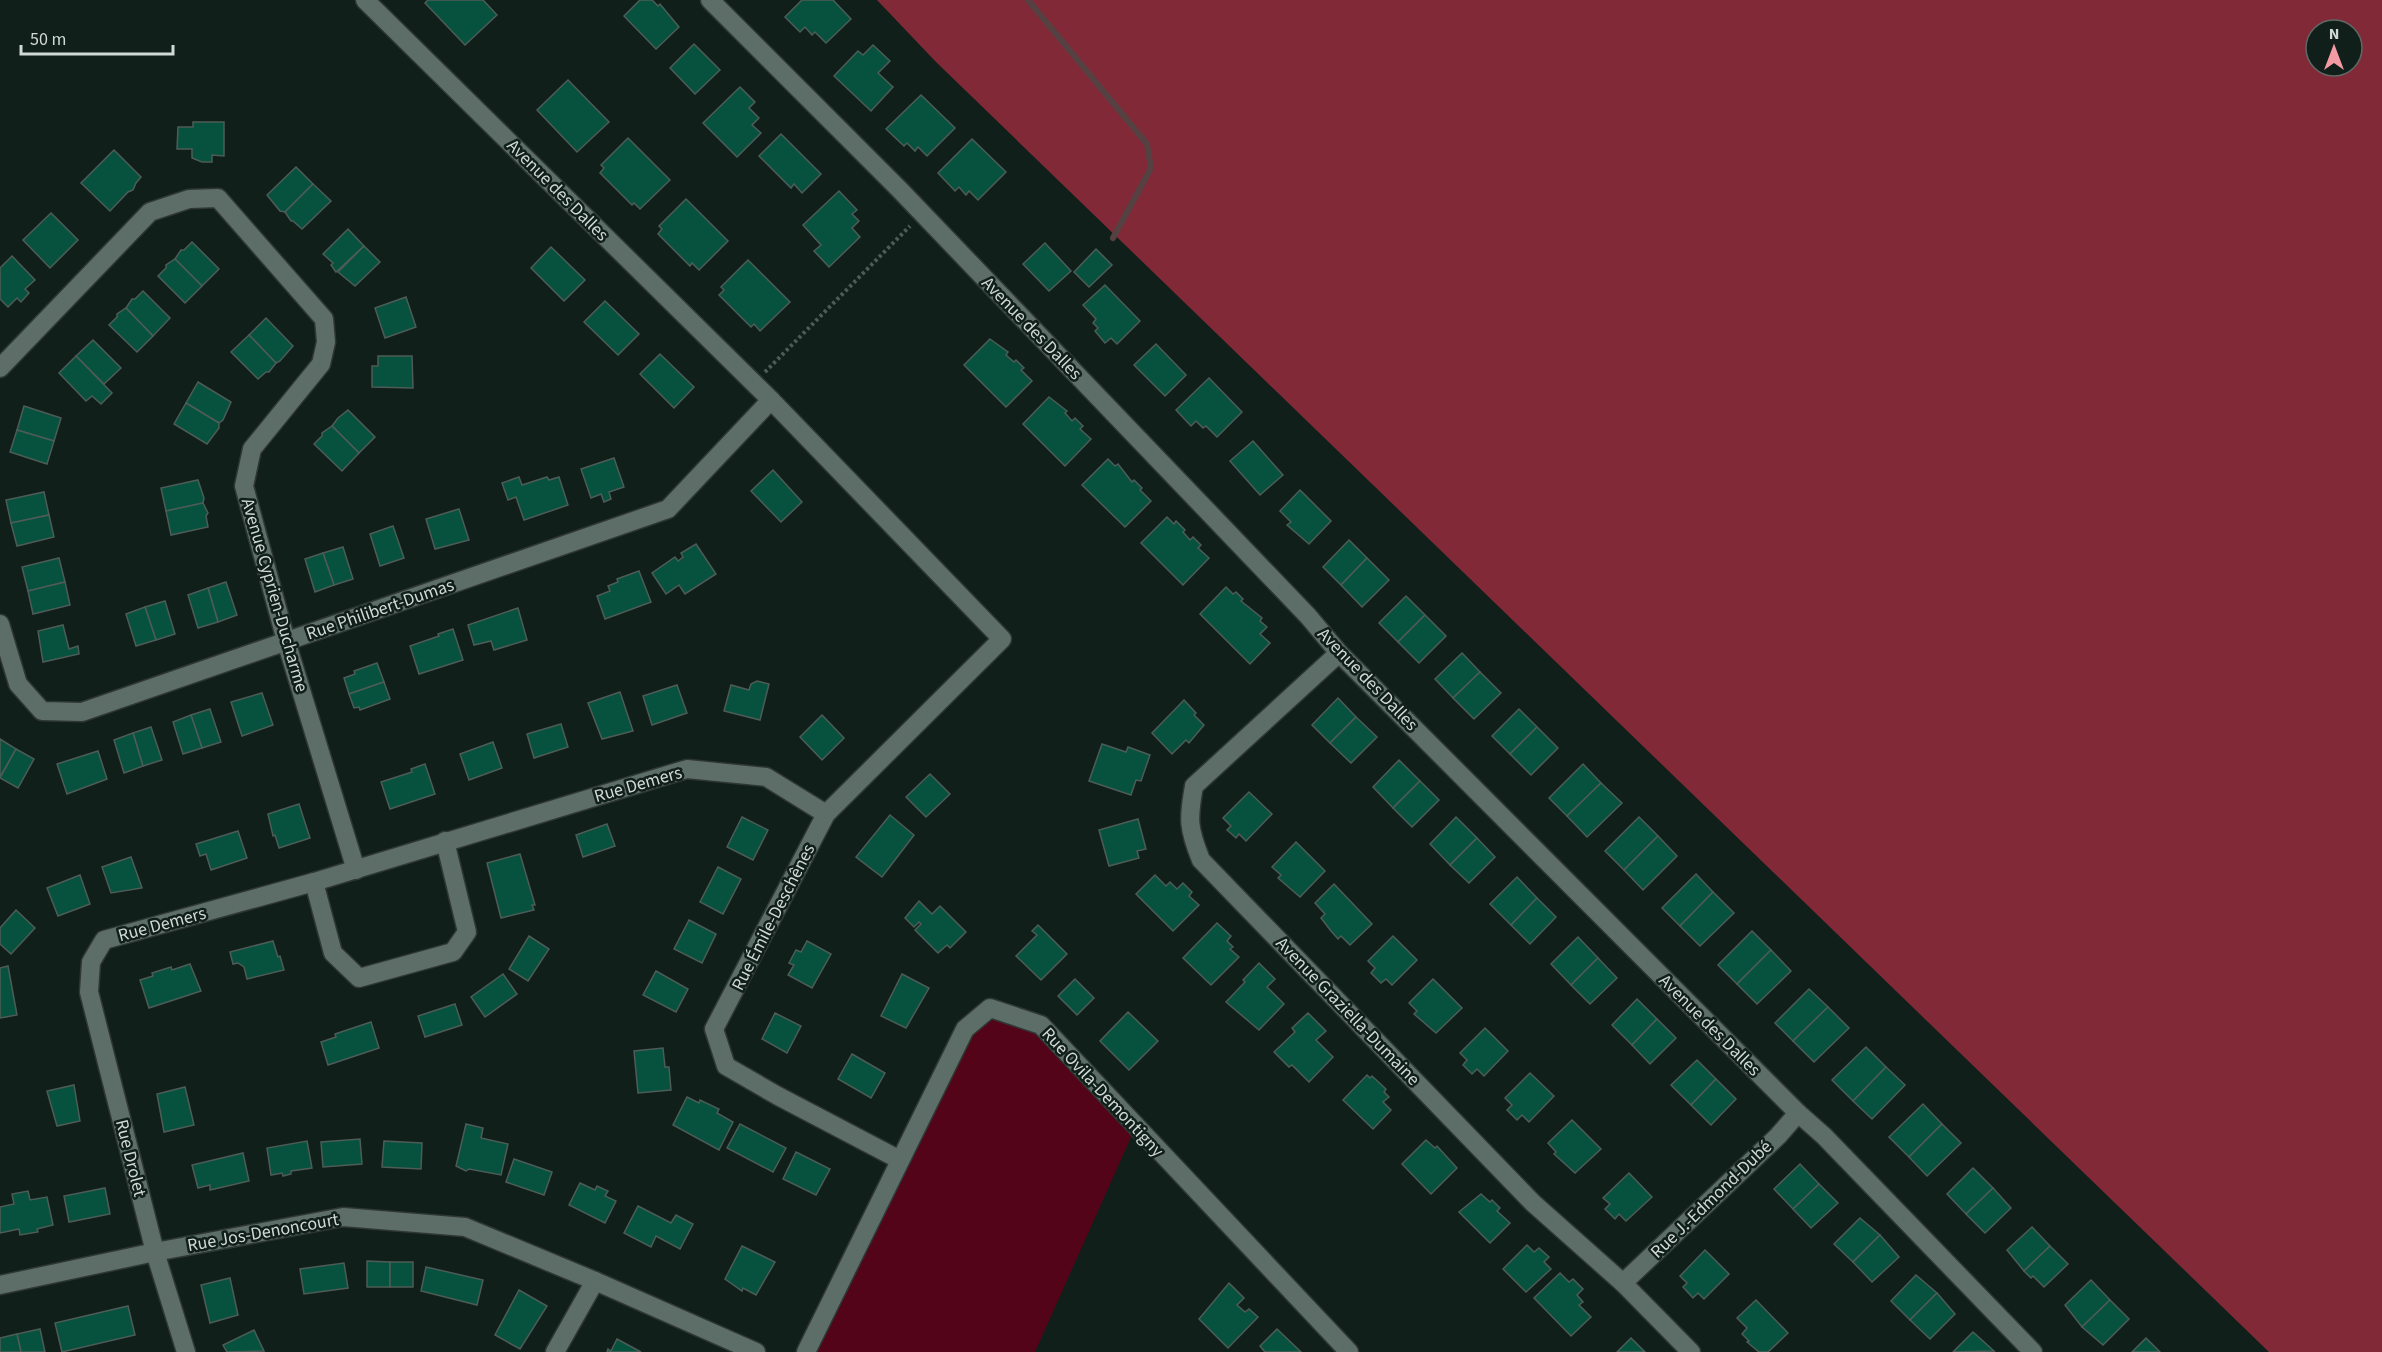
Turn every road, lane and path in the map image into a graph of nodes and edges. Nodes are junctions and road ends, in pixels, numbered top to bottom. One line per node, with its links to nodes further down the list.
1 (365, 0): 5 (street, Avenue des Dalles)
2 (710, 0): 3 (street, Avenue des Dalles)
3 (922, 214): 5 (path); 10 (street, Avenue des Dalles)
4 (0, 368): 9 (street, Avenue Cyprien-Ducharme)
5 (754, 383): 6 (street, Avenue des Dalles)
6 (771, 400): 8 (street, Avenue des Dalles); 9 (street, Rue Philibert-Dumas)
7 (0, 624): 9 (street, Rue Philibert-Dumas)
8 (1002, 639): 11 (street, Rue Émile-Deschênes)
9 (286, 641): 13 (street, Avenue Cyprien-Ducharme)
10 (1339, 652): 16 (street, Avenue des Dalles); 20 (street, Avenue Graziella-Dumaine)
11 (826, 814): 12 (street, Rue Demers); 17 (street, Rue Émile-Deschênes)
12 (445, 841): 13 (street, Rue Demers); 14 (street)
13 (356, 870): 14 (street, Rue Demers)
14 (314, 882): 15 (street, Rue Demers)
15 (91, 962): 18 (street, Rue Drolet)
16 (1798, 1113): 20 (street, Rue J.-Edmond-Dubé); 28 (street, Avenue des Dalles)
17 (900, 1160): 25 (street, Rue Ovila-Demontigny); 26 (street, Rue Ovila-Demontigny)
18 (155, 1252): 19 (street, Rue Jos-Denoncourt); 21 (street, Rue Jos-Denoncourt); 22 (street, Rue Drolet)
19 (595, 1281): 23 (street); 24 (street, Rue Jos-Denoncourt)
20 (1623, 1283): 27 (street, Avenue Graziella-Dumaine)
21 (0, 1285)
22 (186, 1352)
23 (555, 1352)
24 (756, 1352)
25 (806, 1352)
26 (1348, 1352)
27 (1691, 1352)
28 (2033, 1352)

